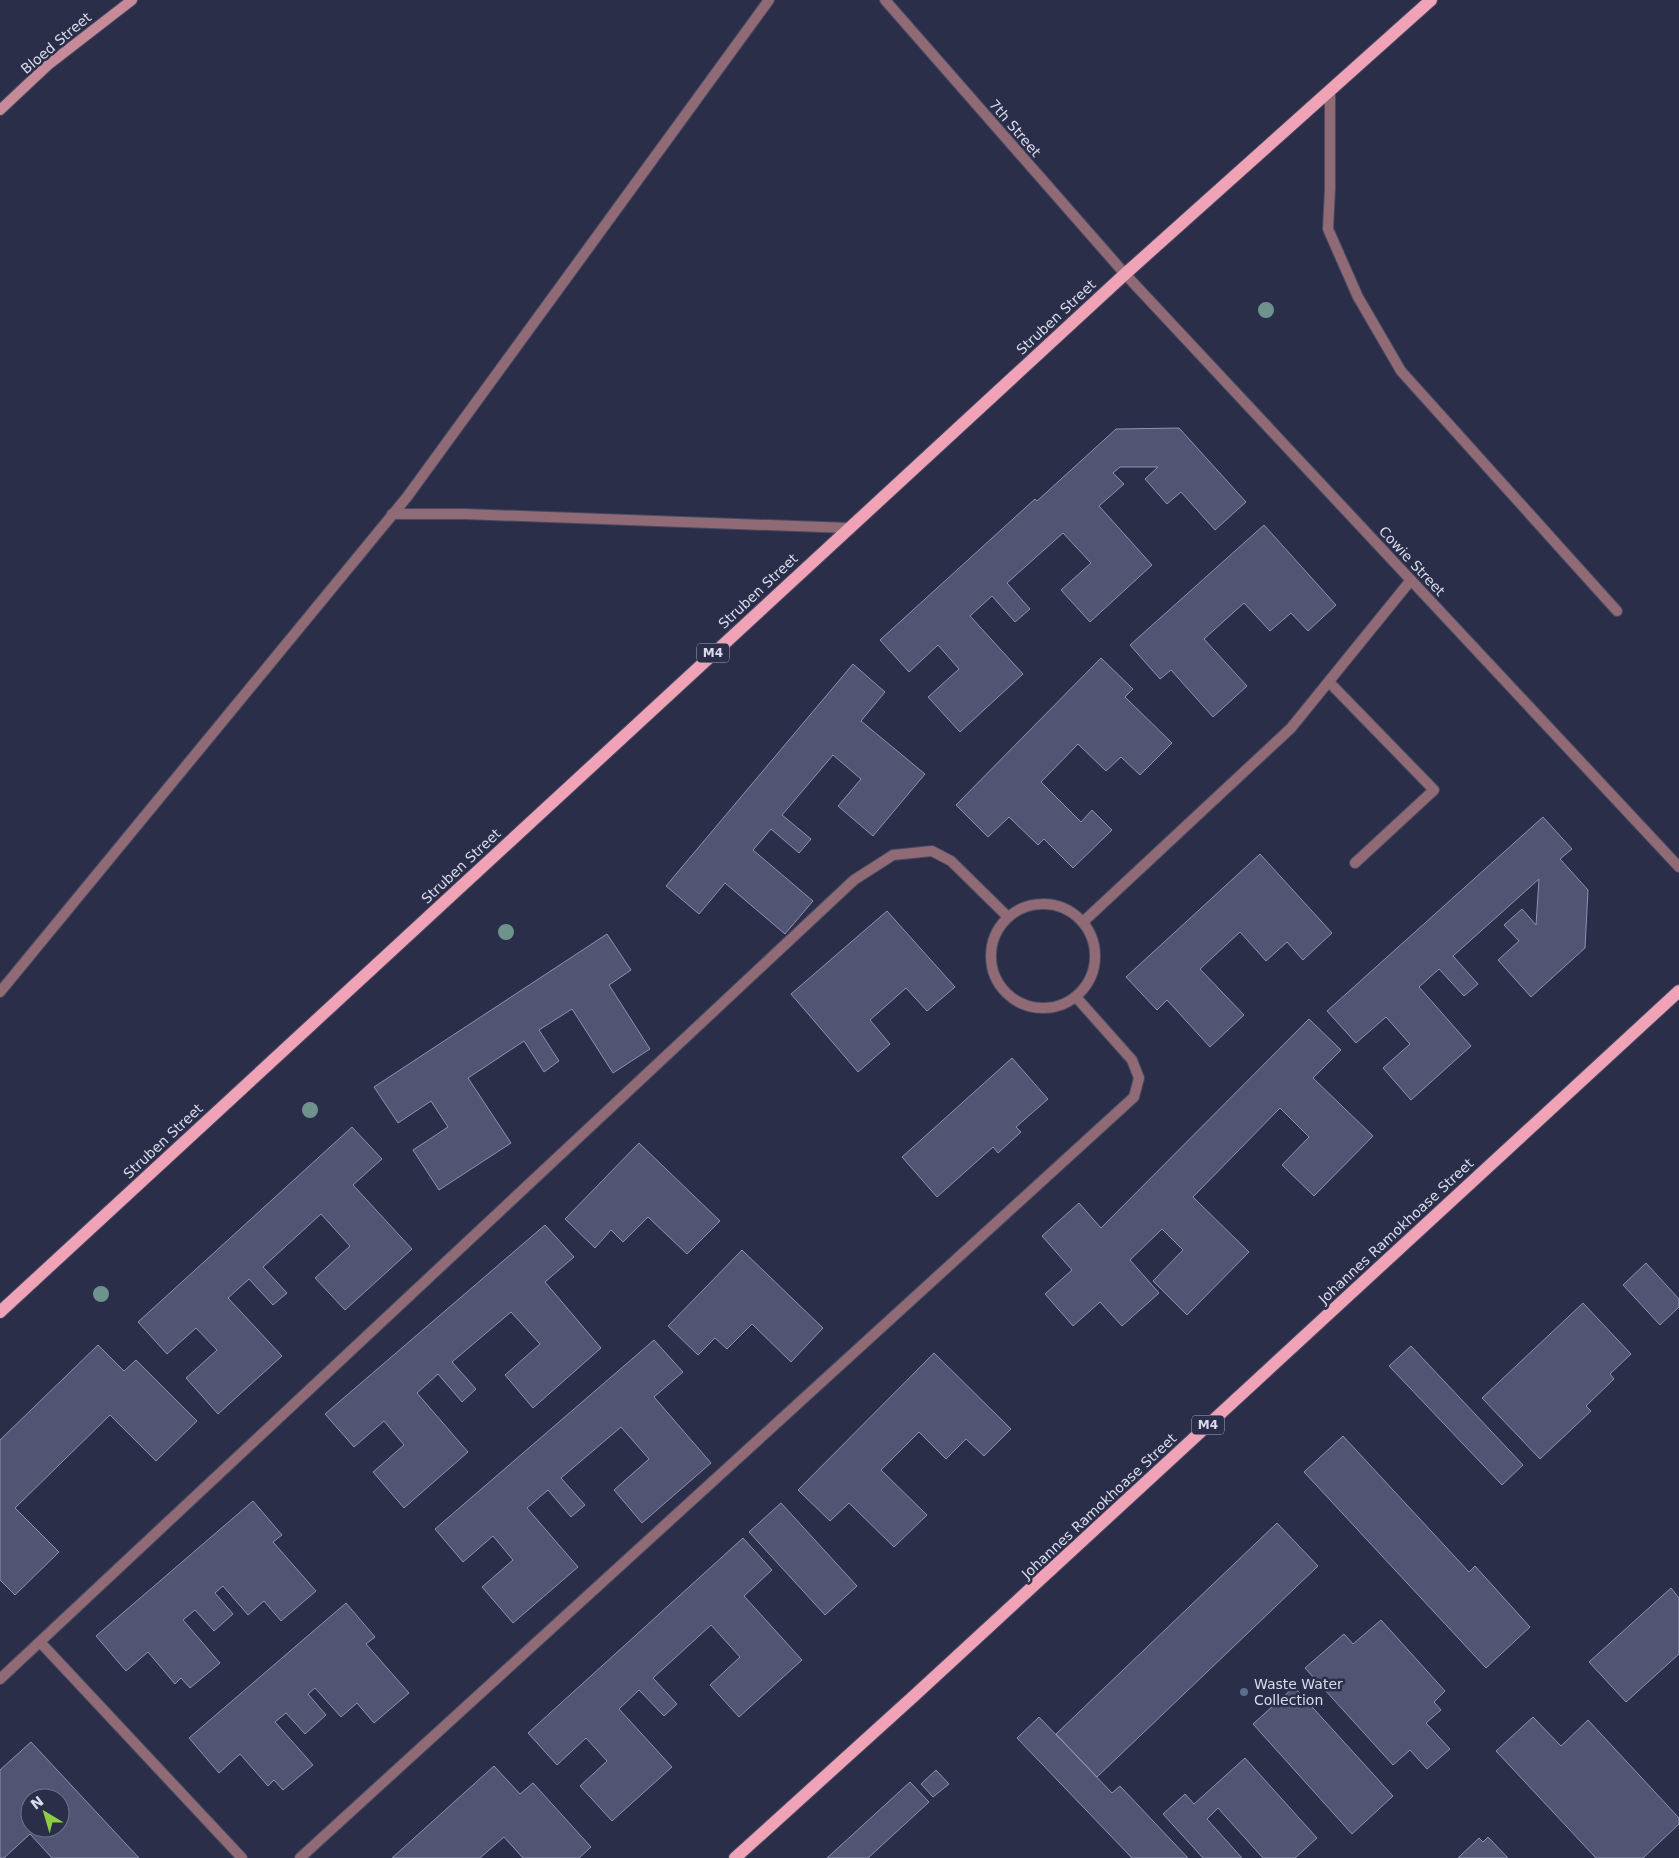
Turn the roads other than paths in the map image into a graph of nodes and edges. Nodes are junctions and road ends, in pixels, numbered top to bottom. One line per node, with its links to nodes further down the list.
1 (132, 0): 6 (main road, Bloed Street)
2 (769, 0): 8 (street)
3 (885, 0): 7 (street, 7th Street)
4 (1431, 0): 5 (main road, Struben Street / M4)
5 (1330, 90): 7 (main road, Struben Street / M4); 11 (street)
6 (0, 110)
7 (1125, 274): 9 (main road, Struben Street / M4); 10 (street, Cowie Street)
8 (392, 514): 9 (street); 18 (street)
9 (849, 528): 20 (main road, Struben Street / M4)
10 (1411, 580): 12 (street); 14 (street, Cowie Street)
11 (1617, 612)
12 (1329, 682): 13 (street); 16 (street)
13 (1355, 863)
14 (1679, 867)
15 (1008, 918): 16 (street); 19 (street); 21 (street)
16 (1082, 922): 19 (street)
17 (1679, 991): 25 (main road, Johannes Ramokhoase Street / M4)
18 (0, 992)
19 (1076, 997): 24 (street)
20 (0, 1312)
21 (40, 1642): 22 (street); 23 (street)
22 (0, 1679)
23 (242, 1858)
24 (300, 1858)
25 (735, 1858)

